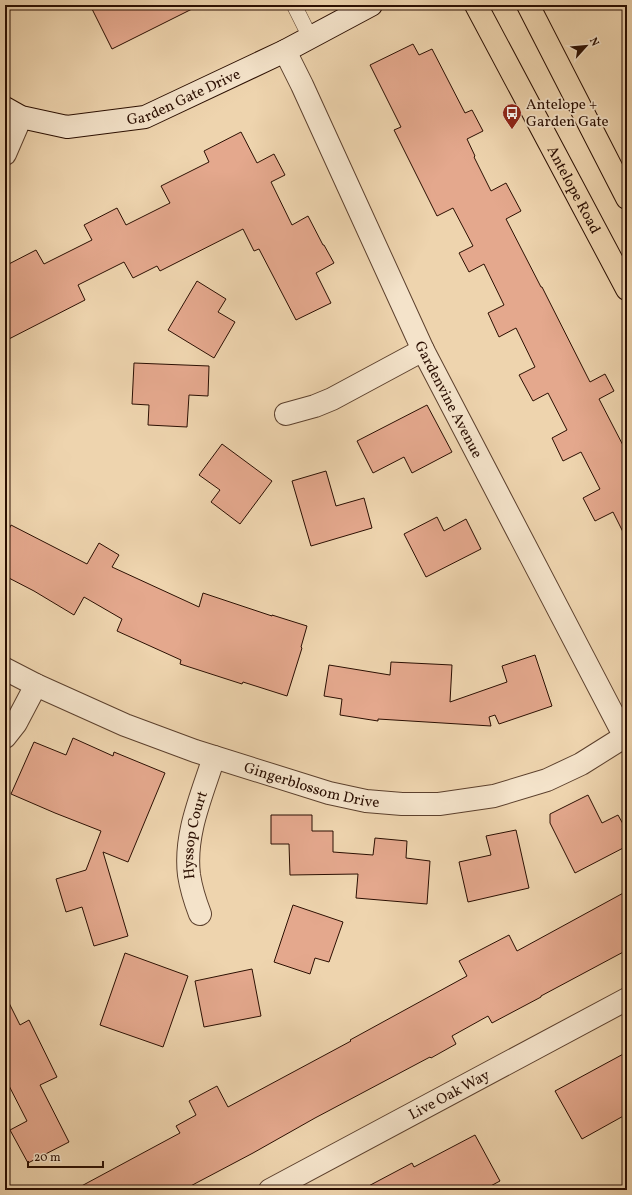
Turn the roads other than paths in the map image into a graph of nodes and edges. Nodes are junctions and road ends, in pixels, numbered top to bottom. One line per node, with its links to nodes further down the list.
1 (294, 5): 5 (lane)
2 (371, 5): 5 (street, Garden Gate Drive)
3 (476, 5): 10 (main road, Antelope Road)
4 (528, 5): 9 (main road)
5 (310, 36): 6 (street, Garden Gate Drive)
6 (285, 50): 7 (street, Garden Gate Drive); 11 (street, Gardenvine Avenue)
7 (13, 112): 8 (street, Garden Gate Drive)
8 (5, 154)
9 (627, 198)
10 (627, 289)
11 (423, 350): 12 (street); 16 (street, Gardenvine Avenue)
12 (286, 414)
13 (5, 669): 14 (street, Gingerblossom Drive)
14 (36, 684): 15 (street); 17 (street, Gingerblossom Drive)
15 (5, 737)
16 (626, 739): 17 (street, Gingerblossom Drive)
17 (214, 757): 18 (street, Hyssop Court)
18 (200, 914)
19 (627, 999): 20 (street, Live Oak Way)
20 (270, 1190)

